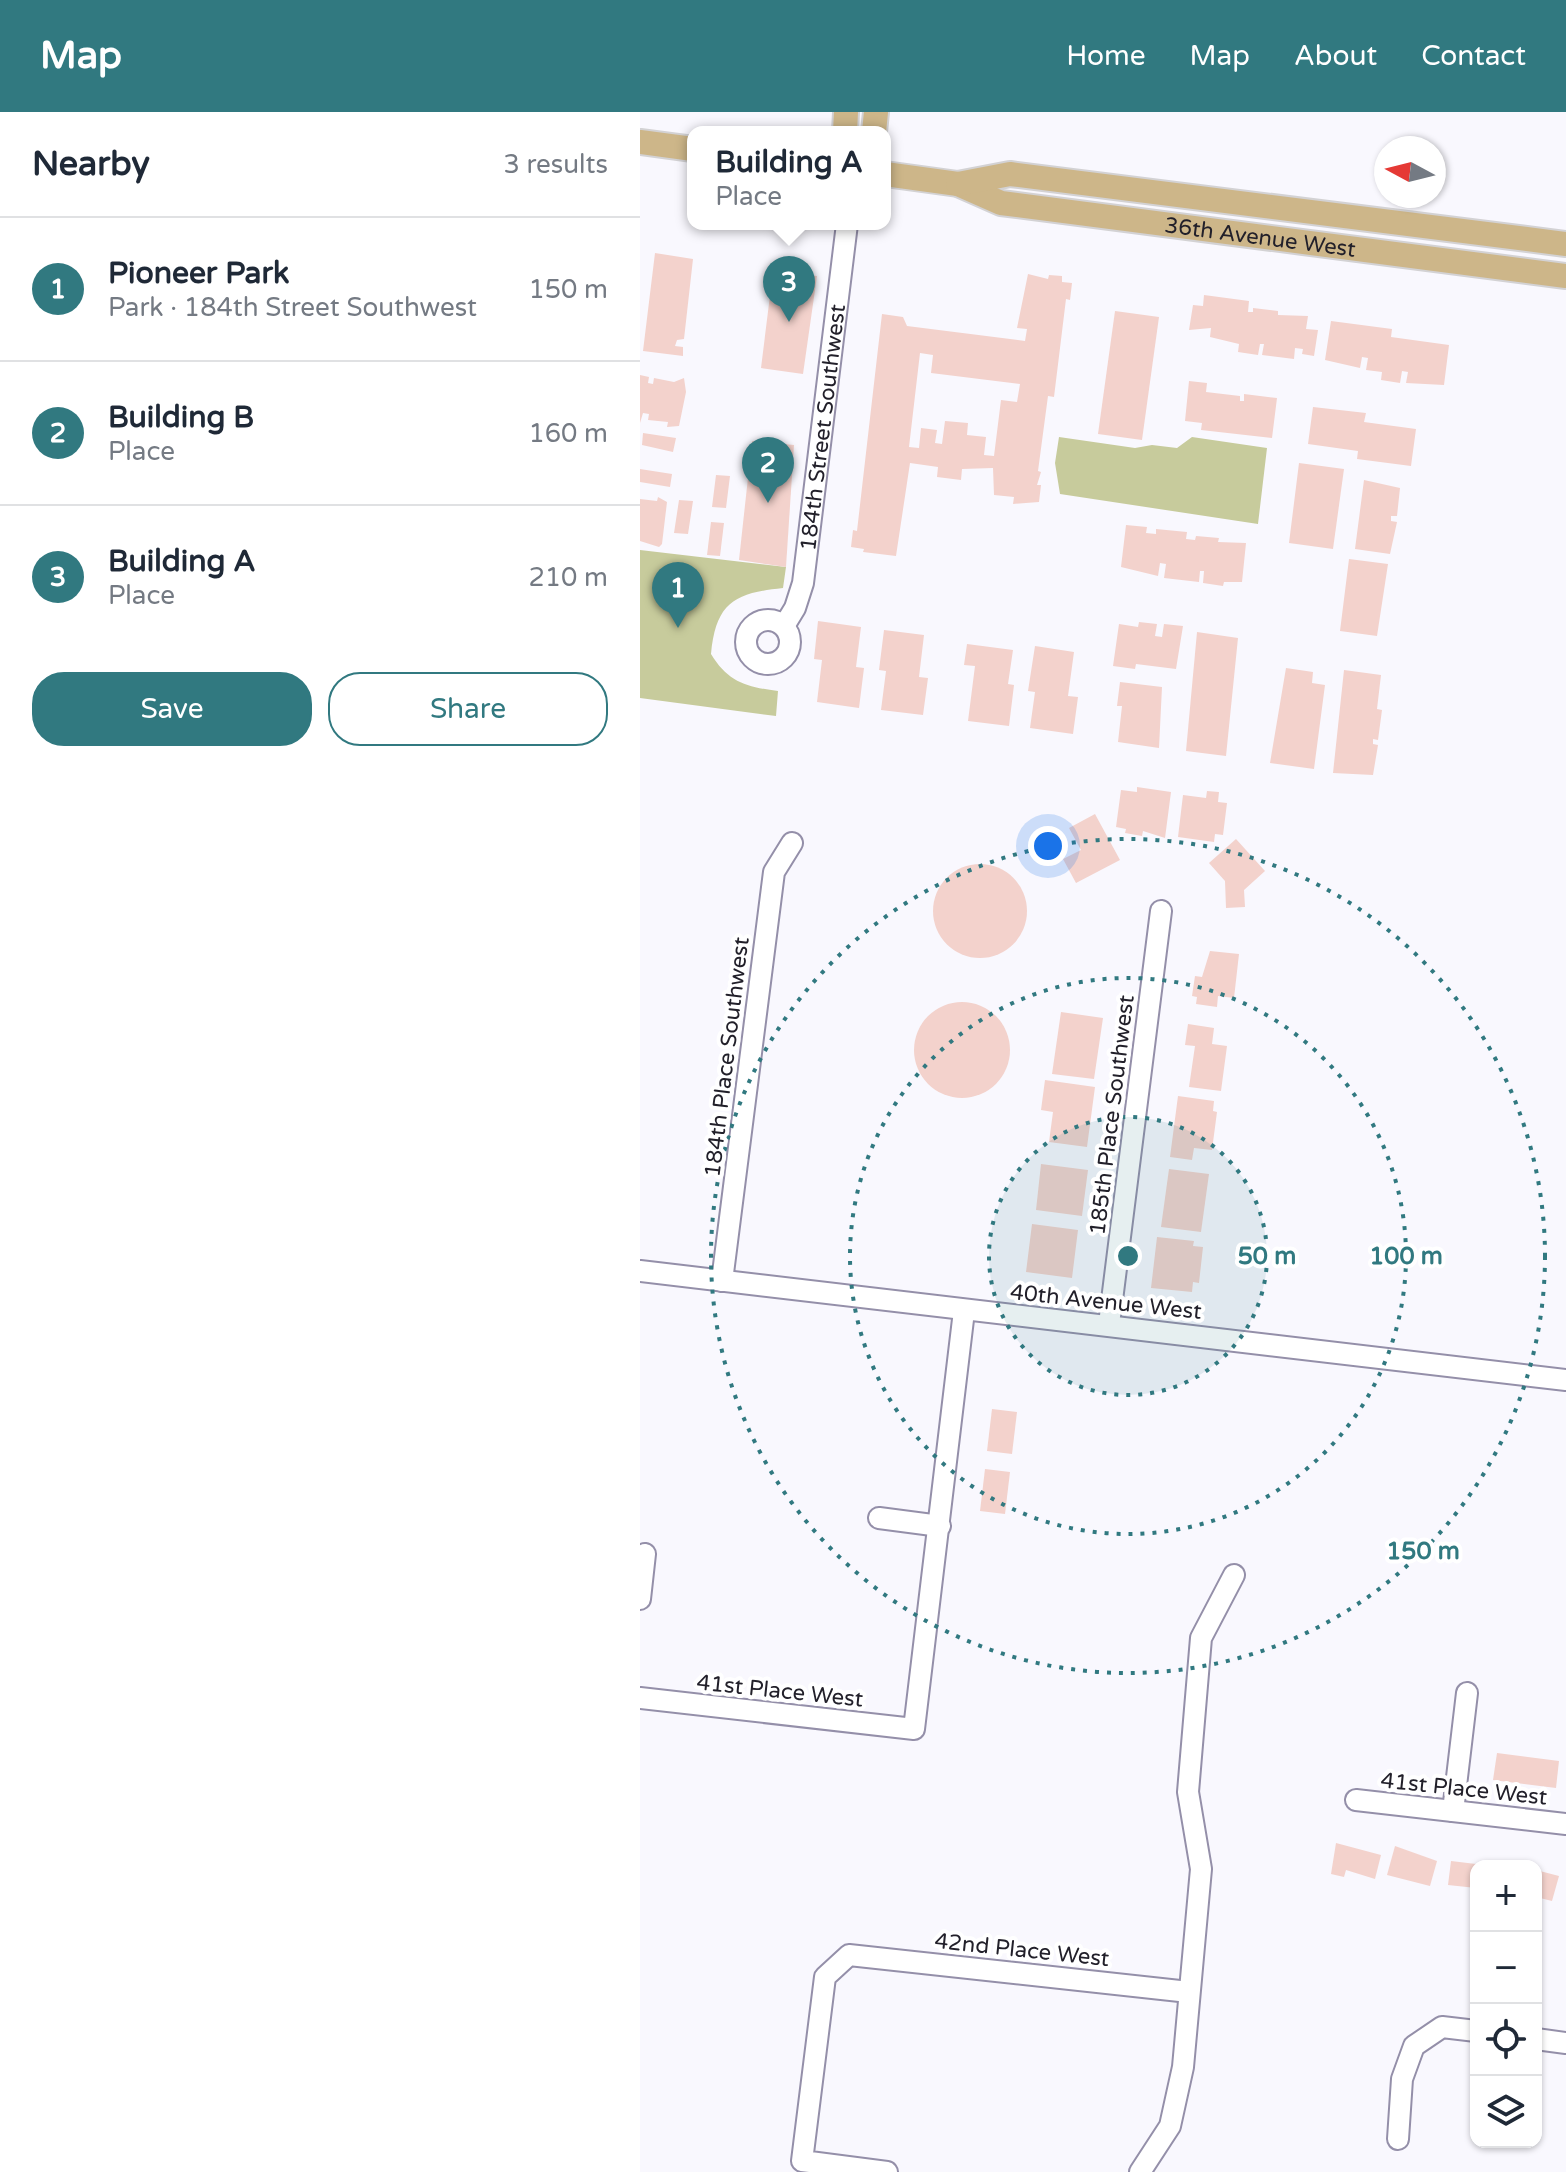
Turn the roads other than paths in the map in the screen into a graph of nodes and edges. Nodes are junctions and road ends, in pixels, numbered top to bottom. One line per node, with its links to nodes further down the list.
1 (640, 142): 2 (main road)
2 (687, 148)
3 (891, 175): 4 (main road, 36th Avenue West)
4 (958, 184): 6 (main road, 36th Avenue West); 7 (main road, 36th Avenue West)
5 (846, 230): 8 (street, 184th Street Southwest)
6 (1566, 244)
7 (1566, 276)
8 (784, 626)
9 (792, 843): 12 (street, 184th Place Southwest)
10 (1161, 911): 14 (street, 185th Place Southwest)
11 (640, 1271): 12 (street, 40th Avenue West)
12 (722, 1281): 13 (street, 40th Avenue West)
13 (964, 1311): 14 (street, 40th Avenue West); 17 (street)
14 (1109, 1324): 15 (street, 40th Avenue West)
15 (1566, 1380)
16 (879, 1518): 17 (street)
17 (940, 1526): 22 (street, 41st Place West)
18 (645, 1554): 20 (street)
19 (1234, 1575): 26 (street)
20 (640, 1599)
21 (1467, 1693): 24 (street)
22 (640, 1698)
23 (1356, 1800): 24 (street, 41st Place West)
24 (1453, 1811): 25 (street, 41st Place West)
25 (1566, 1824)
26 (1189, 1992): 31 (street, 42nd Place West); 32 (street)
27 (1470, 2030): 30 (street)
28 (1542, 2040): 29 (street)
29 (1566, 2043)
30 (1398, 2139)
31 (887, 2172)
32 (1140, 2172)

